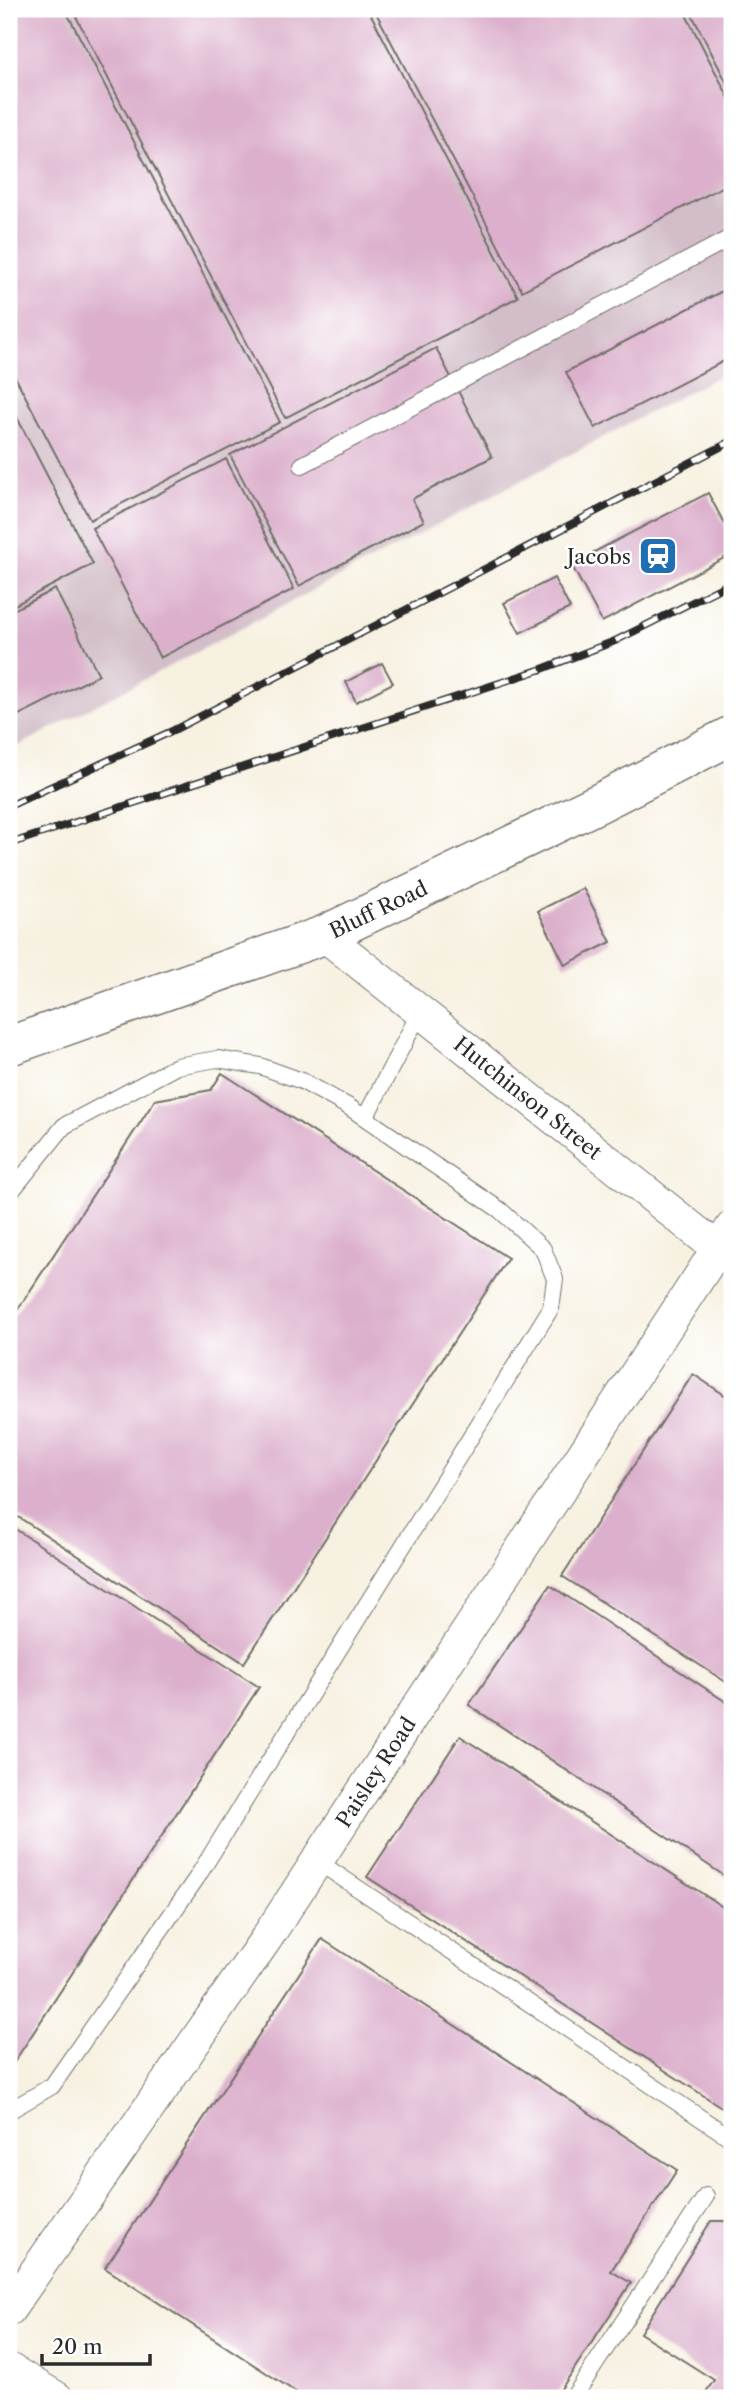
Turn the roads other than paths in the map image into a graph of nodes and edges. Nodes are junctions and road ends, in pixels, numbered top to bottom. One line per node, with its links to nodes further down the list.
1 (732, 237): 2 (lane)
2 (302, 465)
3 (732, 735): 4 (main road, Bluff Road)
4 (324, 935): 5 (street, Hutchinson Street); 6 (main road, Bluff Road)
5 (420, 1012): 7 (lane); 9 (street, Hutchinson Street)
6 (9, 1046)
7 (365, 1118): 8 (lane); 11 (lane)
8 (9, 1194)
9 (727, 1246): 10 (street, Paisley Road)
10 (317, 1861): 12 (lane); 14 (street, Paisley Road)
11 (9, 2111)
12 (732, 2139)
13 (706, 2196): 17 (lane)
14 (9, 2310)
15 (9, 2369): 16 (street)
16 (57, 2398)
17 (573, 2398)

